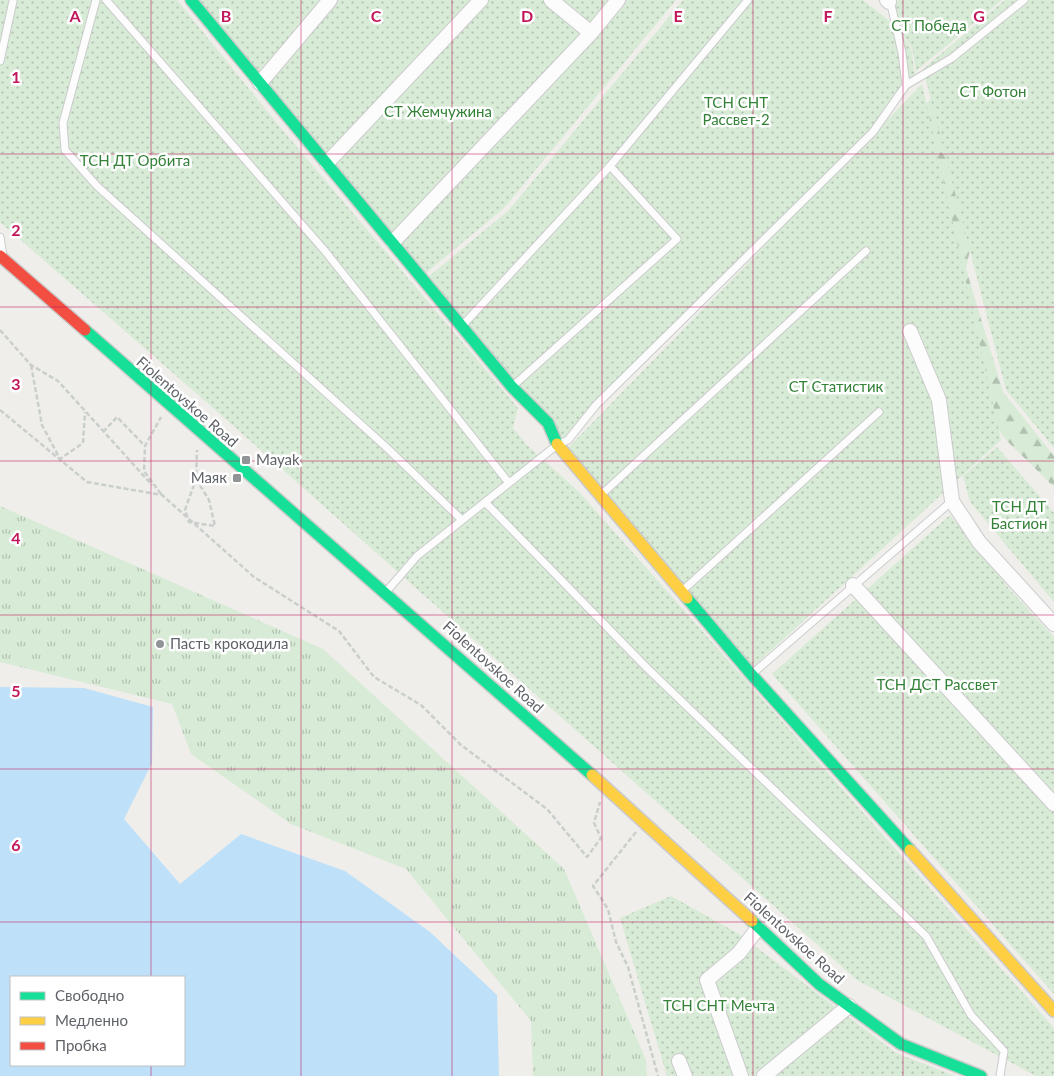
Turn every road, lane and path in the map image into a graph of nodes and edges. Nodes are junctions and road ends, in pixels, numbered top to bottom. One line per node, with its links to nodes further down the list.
1 (96, 0): 42 (lane)
2 (106, 0): 37 (lane)
3 (191, 0): 14 (street)
4 (330, 0): 14 (street)
5 (481, 0): 16 (street)
6 (551, 0): 12 (street)
7 (618, 0): 12 (street)
8 (748, 0): 17 (lane)
9 (1024, 0): 15 (lane)
10 (13, 1): 13 (lane)
11 (889, 1): 15 (lane)
12 (591, 33): 19 (street)
13 (0, 61)
14 (260, 83): 16 (street)
15 (906, 85): 33 (lane)
16 (327, 163): 19 (street)
17 (610, 166): 22 (lane); 26 (lane)
18 (0, 237): 21 (lane)
19 (393, 242): 22 (street)
20 (866, 251): 39 (lane)
21 (2, 258): 31 (street, Fiolentovskoe Road)
22 (462, 326): 26 (street)
23 (0, 330): 25 (path)
24 (910, 331): 40 (street)
25 (31, 365): 28 (path); 35 (path)
26 (512, 386): 33 (street)
27 (0, 410): 35 (path)
28 (84, 412): 32 (path); 35 (path)
29 (878, 412): 46 (lane)
30 (162, 415): 34 (path)
31 (198, 431): 36 (path); 45 (street, Fiolentovskoe Road)
32 (103, 432): 34 (path); 38 (path)
33 (557, 445): 37 (lane); 39 (street)
34 (145, 446): 38 (path)
35 (60, 459): 38 (path)
36 (196, 479): 43 (path); 43 (path)
37 (509, 483): 41 (lane)
38 (162, 495): 43 (path)
39 (599, 496): 46 (street)
40 (952, 501): 44 (lane); 47 (street)
41 (485, 502): 42 (lane); 61 (lane)
42 (462, 520): 45 (lane)
43 (189, 522): 49 (path)
44 (854, 585): 48 (lane); 50 (street)
45 (385, 592): 49 (street, Fiolentovskoe Road)
46 (681, 592): 48 (street)
47 (1054, 624)
48 (751, 674): 54 (street)
49 (604, 786): 51 (street, Fiolentovskoe Road)
50 (1054, 804)
51 (645, 821): 52 (street, Fiolentovskoe Road); 56 (path)
52 (758, 928): 53 (street, Fiolentovskoe Road); 58 (street)
53 (849, 1006): 59 (street); 60 (street, Fiolentovskoe Road)
54 (1054, 1011)
55 (679, 1061): 57 (street)
56 (658, 1076)
57 (685, 1076)
58 (741, 1076)
59 (764, 1076)
60 (981, 1076)
61 (1000, 1076)

